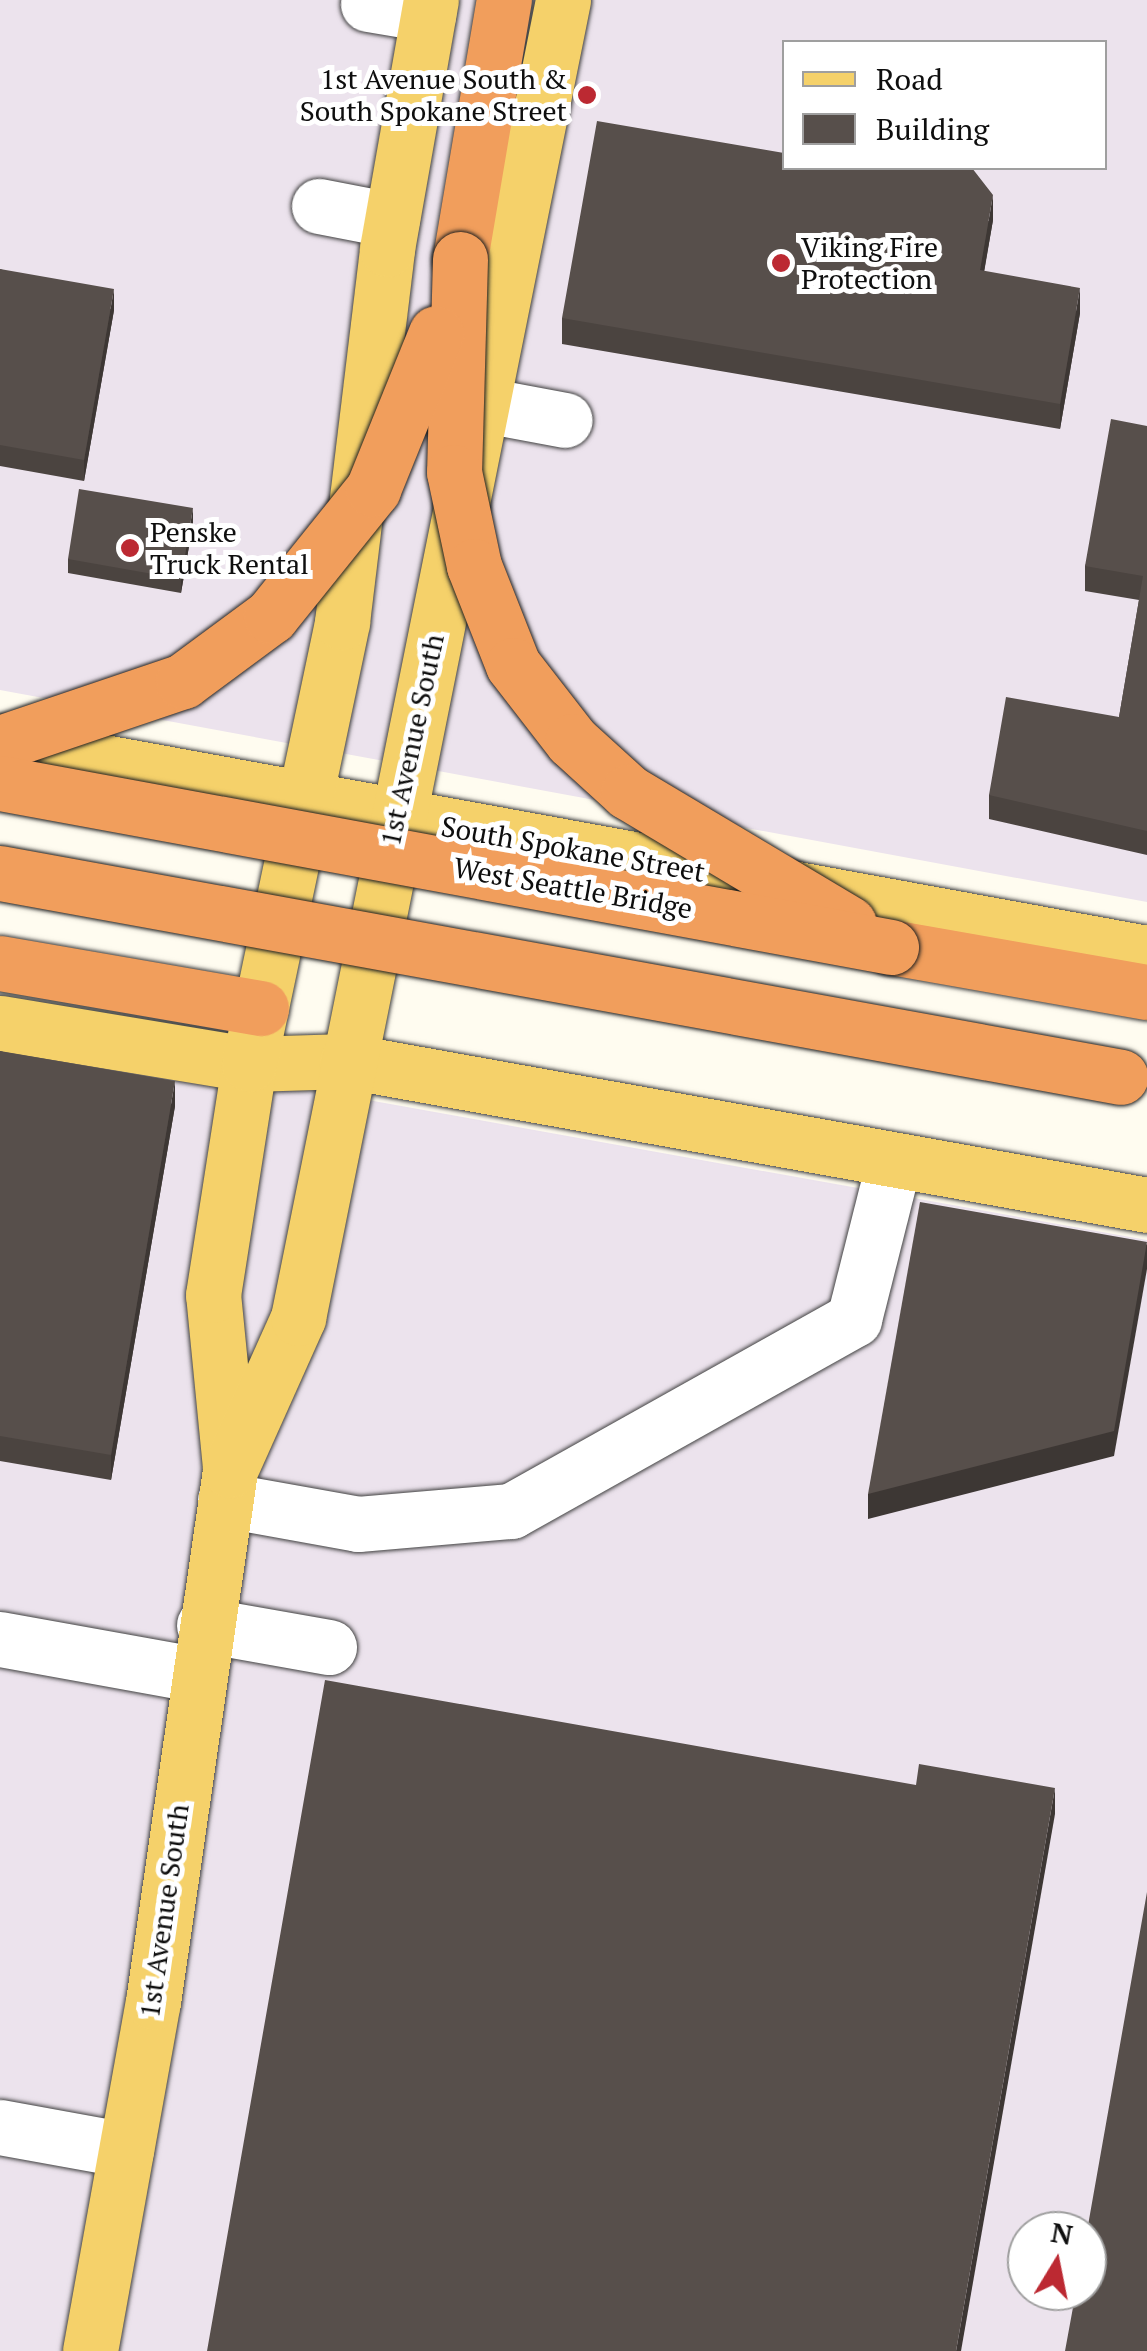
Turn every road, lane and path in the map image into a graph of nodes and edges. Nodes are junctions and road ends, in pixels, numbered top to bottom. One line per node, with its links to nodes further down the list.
1 (504, 0): 7 (highway)
2 (563, 0): 8 (main road, 1st Avenue South)
3 (368, 4): 4 (lane)
4 (429, 7): 6 (main road, 1st Avenue South)
5 (319, 206): 6 (lane)
6 (392, 220): 12 (main road, 1st Avenue South)
7 (460, 258): 10 (highway, bridge); 15 (highway, bridge)
8 (485, 404): 9 (lane); 13 (main road, 1st Avenue South)
9 (565, 420)
10 (0, 743): 12 (main road, South Spokane Street)
11 (0, 783): 15 (highway, West Seattle Bridge, bridge)
12 (305, 800): 13 (main road, South Spokane Street); 19 (main road, 1st Avenue South)
13 (396, 816): 16 (main road, South Spokane Street); 21 (main road, 1st Avenue South)
14 (0, 873): 23 (highway, bridge)
15 (891, 946): 18 (highway, West Seattle Bridge)
16 (1147, 953)
17 (0, 963): 19 (highway)
18 (1147, 992)
19 (261, 1008): 21 (main road); 22 (main road, 1st Avenue South)
20 (0, 1023): 22 (main road)
21 (347, 1061): 22 (main road); 24 (main road); 26 (main road, 1st Avenue South)
22 (249, 1064): 26 (main road, 1st Avenue South)
23 (1138, 1080)
24 (894, 1162): 25 (main road); 26 (lane)
25 (1147, 1205)
26 (228, 1485): 29 (main road, 1st Avenue South)
27 (0, 1639): 29 (lane)
28 (330, 1648): 29 (lane)
29 (200, 1649): 31 (main road, 1st Avenue South)
30 (0, 2127): 31 (lane)
31 (126, 2150): 32 (main road, 1st Avenue South)
32 (90, 2351)

